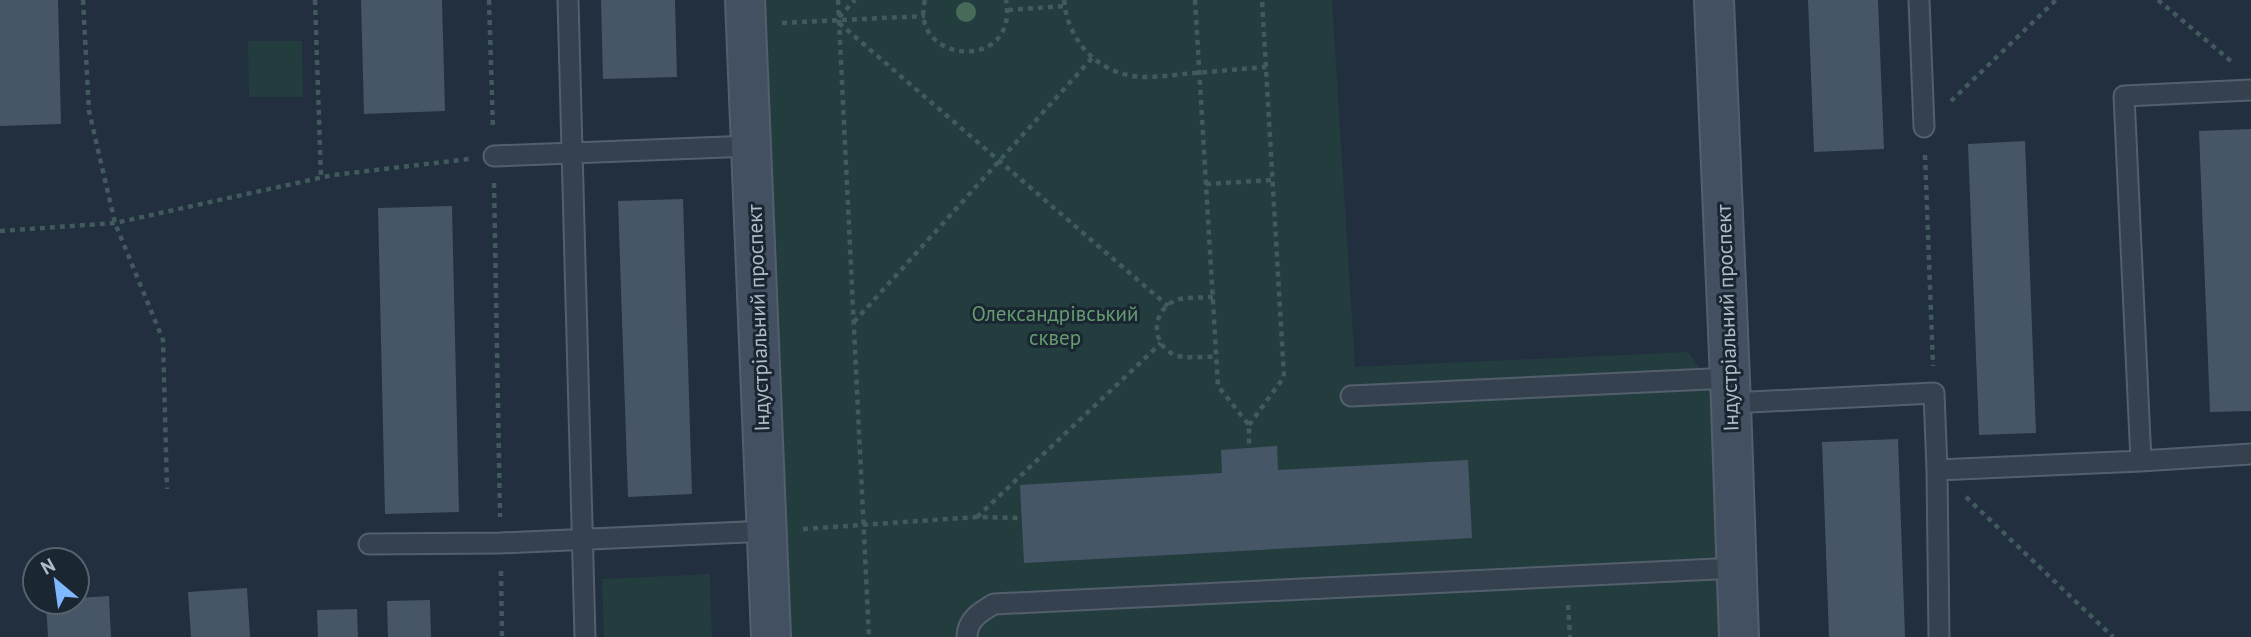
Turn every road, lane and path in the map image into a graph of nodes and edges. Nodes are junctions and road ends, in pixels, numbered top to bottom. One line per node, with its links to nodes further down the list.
1 (83, 0): 31 (path)
2 (315, 0): 28 (path)
3 (489, 0): 27 (path)
4 (568, 0): 26 (lane)
5 (838, 0): 35 (path)
6 (855, 0): 19 (path)
7 (925, 0): 18 (path)
8 (1006, 0): 16 (path)
9 (1195, 0): 30 (path)
10 (1262, 0): 21 (path)
11 (1714, 0): 38 (street, Індустріальний проспект)
12 (1919, 0): 24 (lane)
13 (2056, 0): 24 (path)
14 (2158, 0): 22 (path)
15 (1065, 3): 16 (path); 20 (path)
16 (1008, 10): 18 (path)
17 (746, 13): 19 (path); 25 (street, Індустріальний проспект)
18 (925, 16): 19 (path)
19 (836, 20): 34 (path)
20 (1092, 58): 21 (path); 35 (path)
21 (1266, 67): 29 (path)
22 (2241, 69)
23 (2251, 90): 44 (lane)
24 (1924, 127): 39 (path)
25 (751, 146): 26 (lane); 49 (street, Індустріальний проспект)
26 (573, 153): 27 (lane); 50 (lane)
27 (494, 156): 28 (path); 51 (path)
28 (321, 178): 31 (path)
29 (1272, 180): 30 (path); 41 (path)
30 (1206, 184): 33 (path)
31 (115, 223): 32 (path); 46 (path)
32 (0, 230)
33 (1213, 297): 34 (path); 37 (path)
34 (1168, 306): 36 (path)
35 (854, 321): 57 (path)
36 (1161, 343): 37 (path); 47 (path)
37 (1217, 356): 41 (path)
38 (1731, 391): 39 (lane); 40 (lane); 53 (street, Індустріальний проспект)
39 (1934, 393): 45 (lane)
40 (1351, 396)
41 (1249, 425): 42 (path)
42 (1249, 448)
43 (2251, 454): 44 (lane)
44 (2141, 461): 45 (lane)
45 (1937, 470): 60 (lane); 61 (path)
46 (167, 489)
47 (977, 517): 48 (path); 49 (path)
48 (1021, 518)
49 (767, 531): 50 (lane); 56 (street, Індустріальний проспект)
50 (583, 540): 51 (lane); 55 (lane)
51 (500, 543): 52 (lane); 54 (path)
52 (369, 544)
53 (1737, 568): 58 (lane); 59 (street, Індустріальний проспект)
54 (502, 637)
55 (585, 637)
56 (771, 637)
57 (869, 637)
58 (967, 637)
59 (1739, 637)
60 (1939, 637)
61 (2113, 637)

